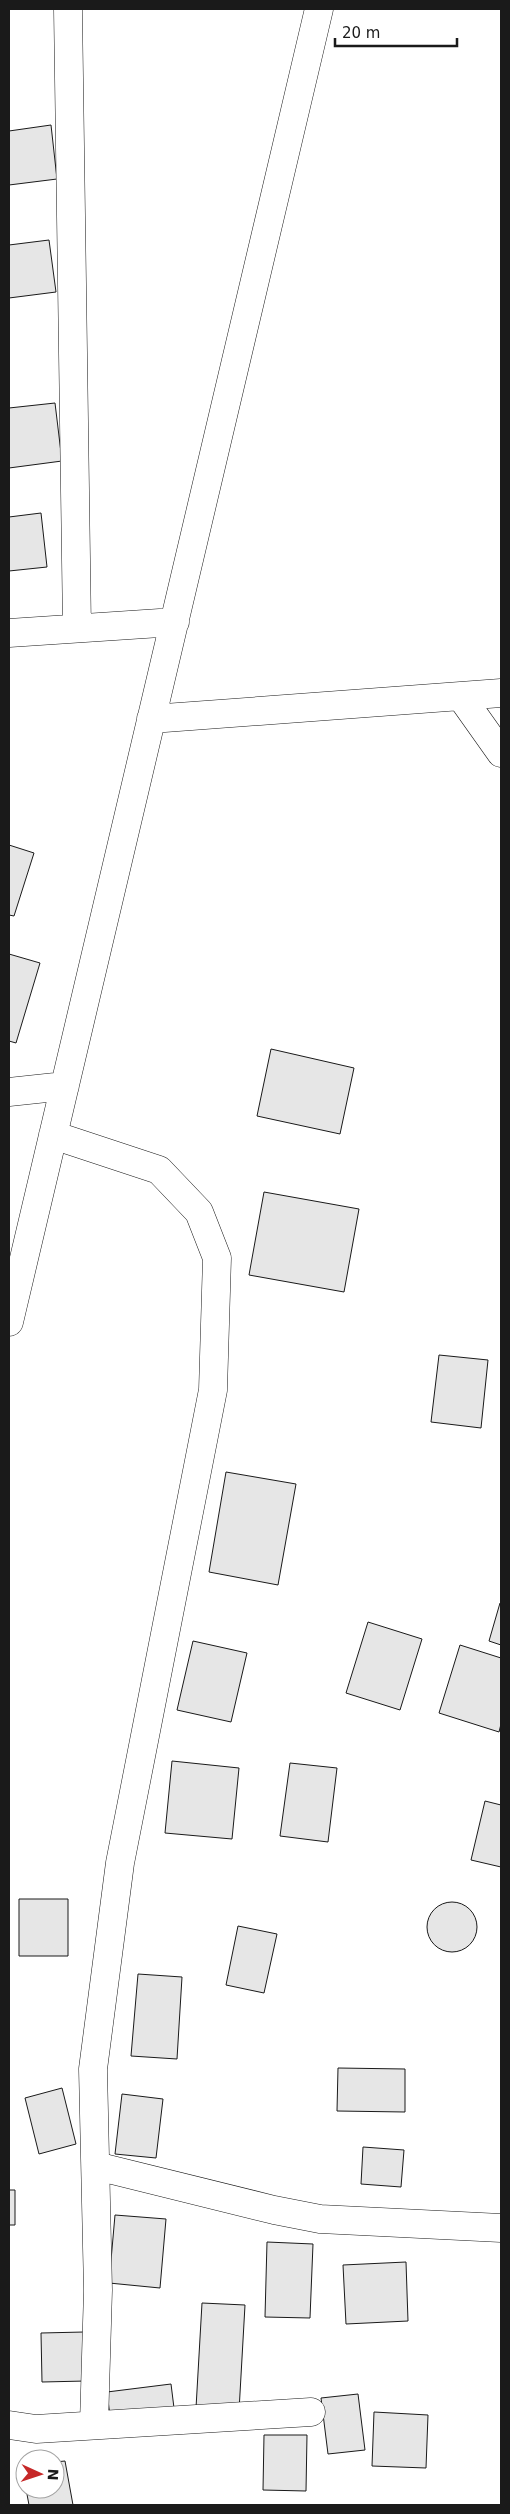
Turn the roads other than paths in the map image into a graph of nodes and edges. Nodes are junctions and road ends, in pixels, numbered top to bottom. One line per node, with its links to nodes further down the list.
1 (68, 9): 4 (street)
2 (319, 9): 3 (street)
3 (174, 622): 4 (street); 8 (street)
4 (77, 628): 5 (street)
5 (9, 633)
6 (501, 693): 7 (street)
7 (462, 698): 8 (street); 9 (street)
8 (151, 719): 10 (street)
9 (501, 753)
10 (65, 1086): 11 (street); 12 (street)
11 (9, 1092)
12 (53, 1136): 13 (street); 14 (street)
13 (9, 1322)
14 (96, 2166): 15 (street); 17 (street)
15 (501, 2228)
16 (311, 2412): 17 (street)
17 (94, 2424): 18 (street)
18 (9, 2425)

